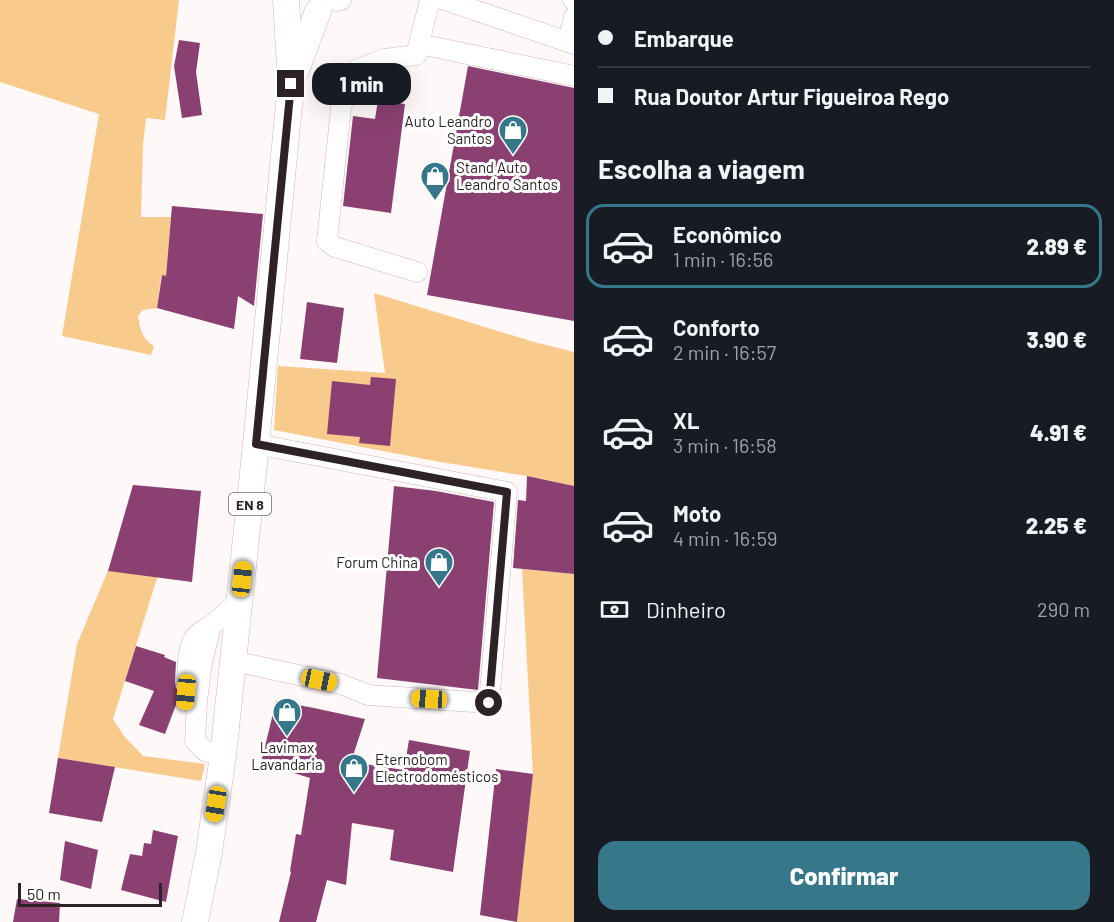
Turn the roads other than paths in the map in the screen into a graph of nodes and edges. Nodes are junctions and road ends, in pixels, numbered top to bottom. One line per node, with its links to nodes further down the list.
1 (430, 0): 7 (street)
2 (445, 0): 6 (street)
3 (286, 1): 4 (main road, EN 8); 9 (main road, EN 8)
4 (333, 3): 9 (main road, EN 8)
5 (574, 17): 6 (street)
6 (571, 43)
7 (419, 44): 8 (street); 10 (street)
8 (574, 76)
9 (291, 84): 11 (main road, EN 8)
10 (417, 272)
11 (256, 444): 12 (main road, EN 8); 13 (street)
12 (240, 601): 13 (main road, EN 8); 14 (street)
13 (233, 661): 14 (main road, EN 8)
14 (223, 756): 15 (main road, EN 8)
15 (195, 922)

